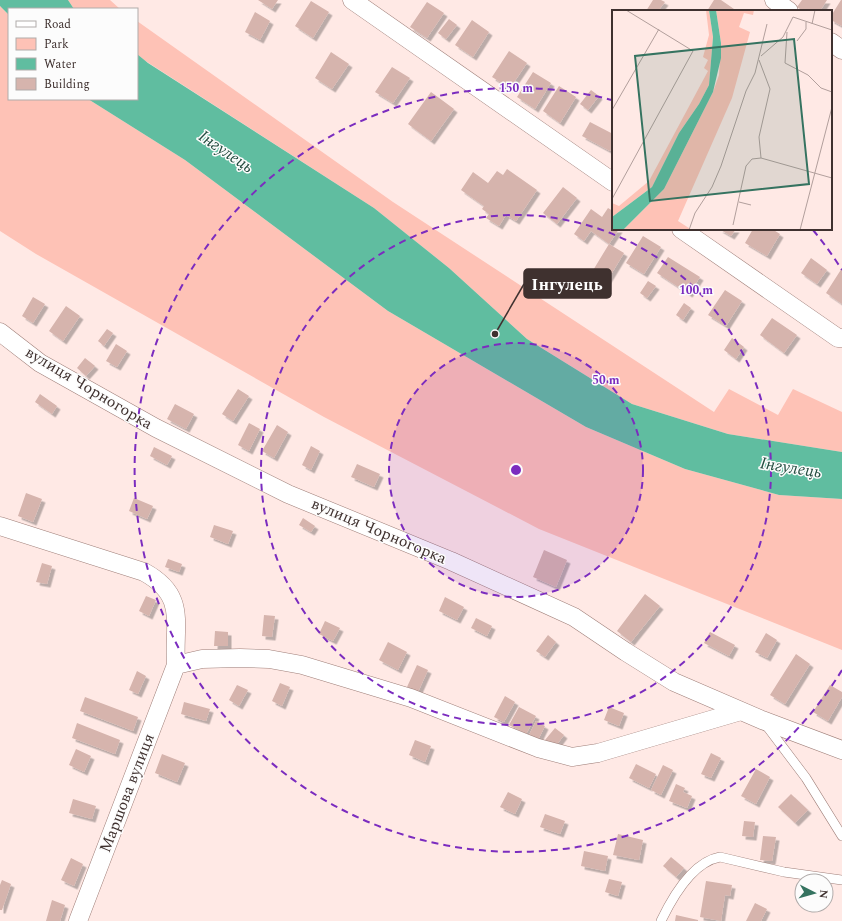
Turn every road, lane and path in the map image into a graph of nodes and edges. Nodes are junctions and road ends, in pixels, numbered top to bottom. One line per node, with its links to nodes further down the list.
1 (352, 0): 6 (street)
2 (774, 0): 3 (street)
3 (788, 10)
4 (832, 43): 5 (street)
5 (842, 50)
6 (612, 181)
7 (682, 230): 9 (street)
8 (0, 332): 12 (street, вулиця Чорногорка)
9 (842, 338)
10 (0, 526): 11 (street)
11 (176, 665): 12 (street); 17 (street, Маршова вулиця)
12 (741, 711): 13 (street, вулиця Чорногорка)
13 (762, 720): 14 (street, вулиця Чорногорка); 15 (lane)
14 (842, 750)
15 (842, 836)
16 (842, 880): 18 (lane)
17 (78, 921)
18 (661, 921)

